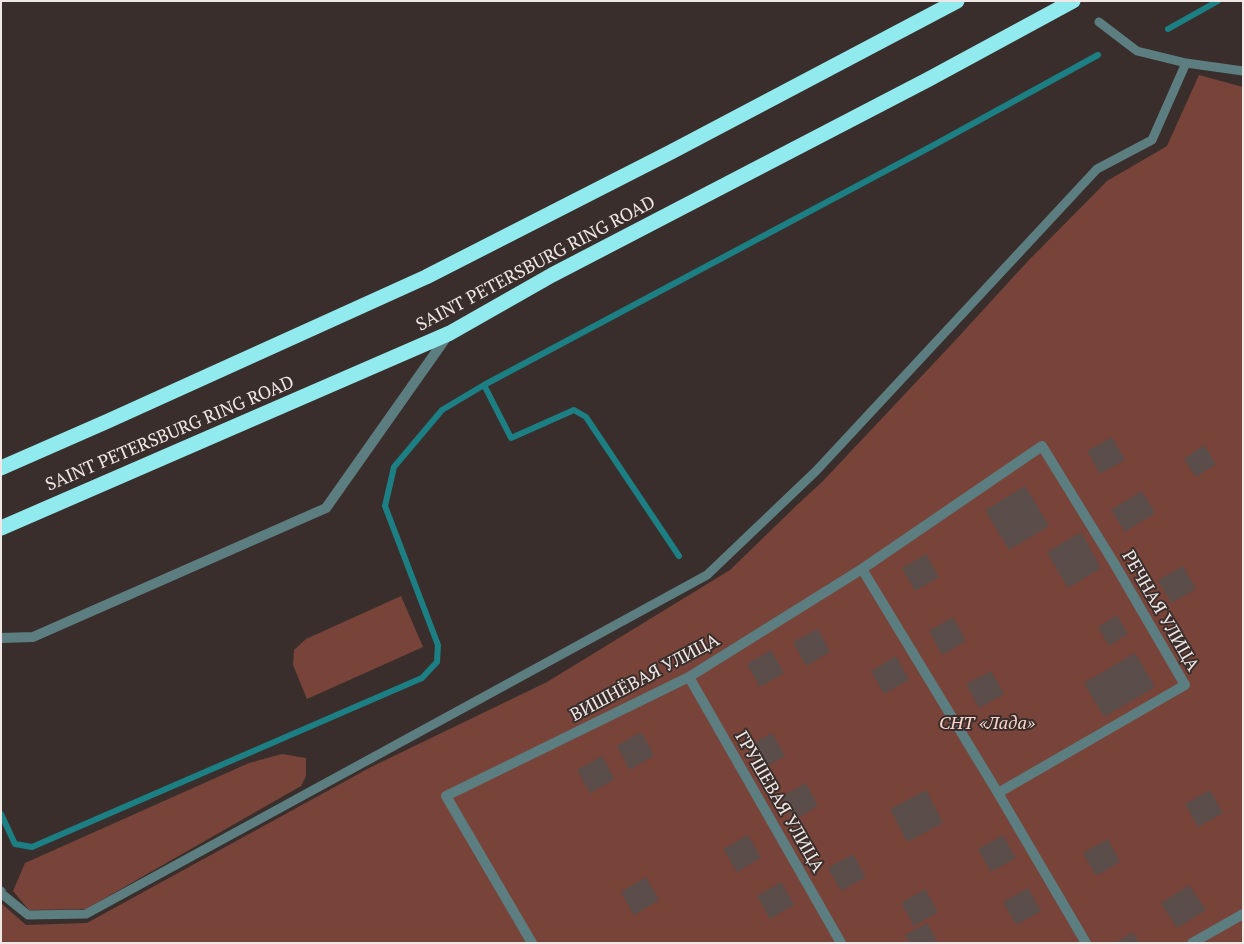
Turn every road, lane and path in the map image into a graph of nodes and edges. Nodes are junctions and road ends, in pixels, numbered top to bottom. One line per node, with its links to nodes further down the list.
1 (958, 1): 8 (highway, SAINT PETERSBURG RING ROAD)
2 (1073, 1): 6 (highway, SAINT PETERSBURG RING ROAD)
3 (1099, 22): 4 (lane)
4 (1186, 64): 5 (lane); 14 (lane)
5 (1243, 71)
6 (450, 333): 9 (highway, SAINT PETERSBURG RING ROAD); 11 (street)
7 (1042, 446): 10 (street, ВИШНЁВАЯ УЛИЦА); 13 (street, РЕЧНАЯ УЛИЦА)
8 (1, 468)
9 (1, 528)
10 (862, 569): 12 (street, ВИШНЁВАЯ УЛИЦА); 13 (street)
11 (1, 638)
12 (689, 677): 16 (street, ВИШНЁВАЯ УЛИЦА); 17 (street, ГРУШЕВАЯ УЛИЦА)
13 (998, 793): 18 (street)
14 (1, 891)
15 (1243, 914): 19 (street)
16 (532, 943)
17 (841, 943)
18 (1086, 943)
19 (1192, 943)

